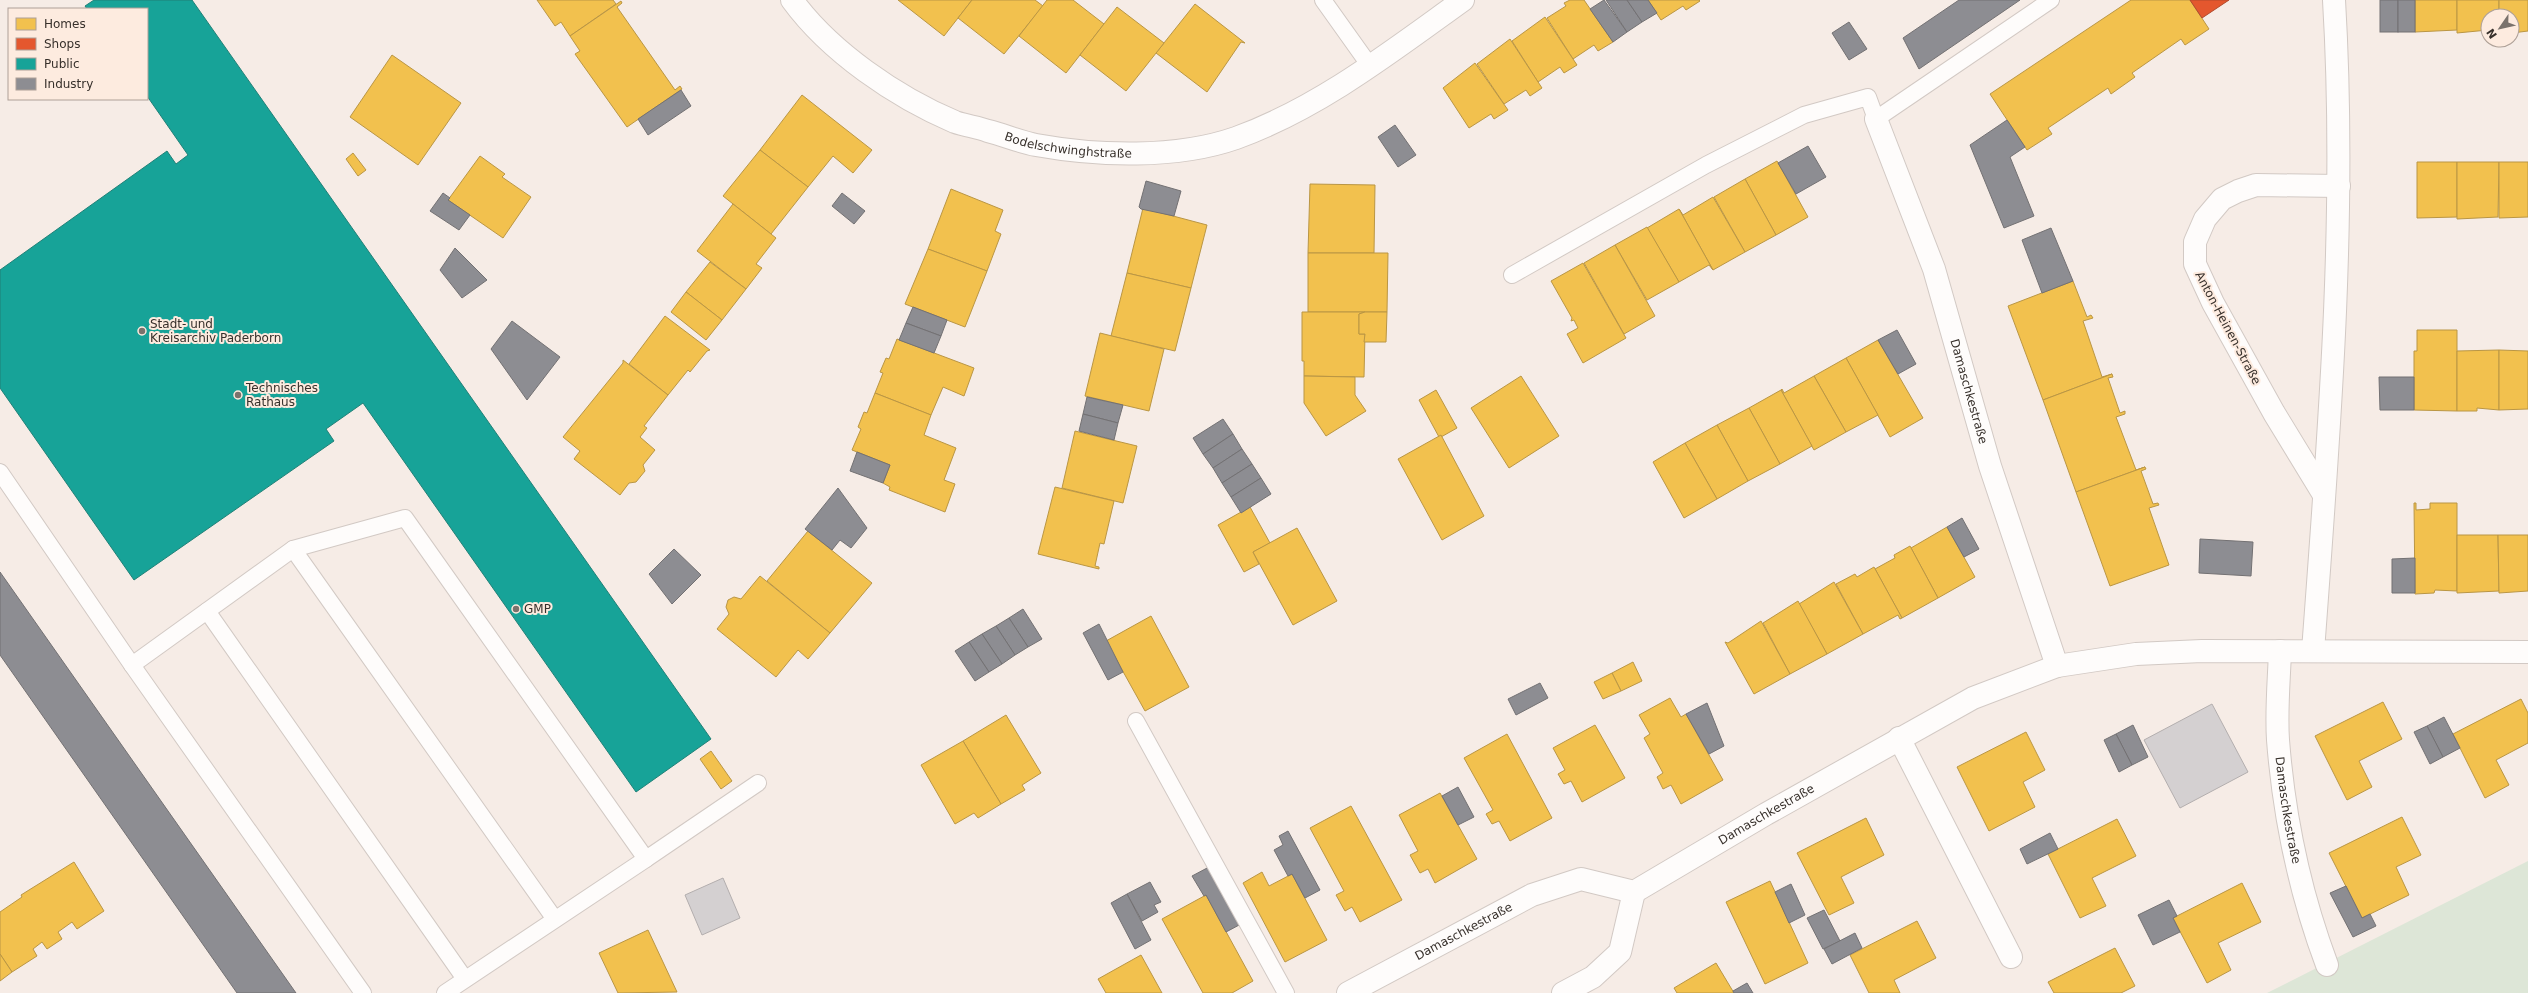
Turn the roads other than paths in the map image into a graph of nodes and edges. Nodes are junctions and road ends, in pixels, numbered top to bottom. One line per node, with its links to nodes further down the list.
1 (792, 0): 6 (street, Bodelschwinghstraße)
2 (1323, 0): 6 (lane)
3 (1463, 0): 6 (street, Bodelschwinghstraße)
4 (2051, 0): 7 (lane)
5 (2334, 0): 8 (street)
6 (1370, 66)
7 (1876, 118): 9 (lane); 18 (street, Damaschkestraße)
8 (2339, 186): 11 (street); 11 (street, Anton-Heinen-Straße)
9 (1512, 275)
10 (0, 472): 17 (lane)
11 (2324, 495): 15 (street)
12 (293, 549): 13 (lane); 22 (lane); 24 (lane)
13 (207, 611): 17 (lane); 27 (lane)
14 (2280, 651): 15 (street, Damaschkestraße); 18 (street, Damaschkestraße); 26 (street, Damaschkestraße)
15 (2314, 652): 16 (street, Damaschkestraße)
16 (2528, 652)
17 (132, 665): 29 (lane)
18 (2057, 666): 20 (street, Damaschkestraße)
19 (1136, 722): 31 (lane)
20 (1899, 738): 23 (street, Damaschkestraße); 25 (street)
21 (758, 783): 22 (lane)
22 (646, 859): 24 (lane)
23 (1634, 892): 28 (street, Damaschkestraße); 32 (street)
24 (554, 918): 27 (lane)
25 (2011, 957)
26 (2327, 965)
27 (466, 979): 30 (lane)
28 (1360, 990)
29 (363, 993)
30 (444, 993)
31 (1286, 993)
32 (1563, 993)

